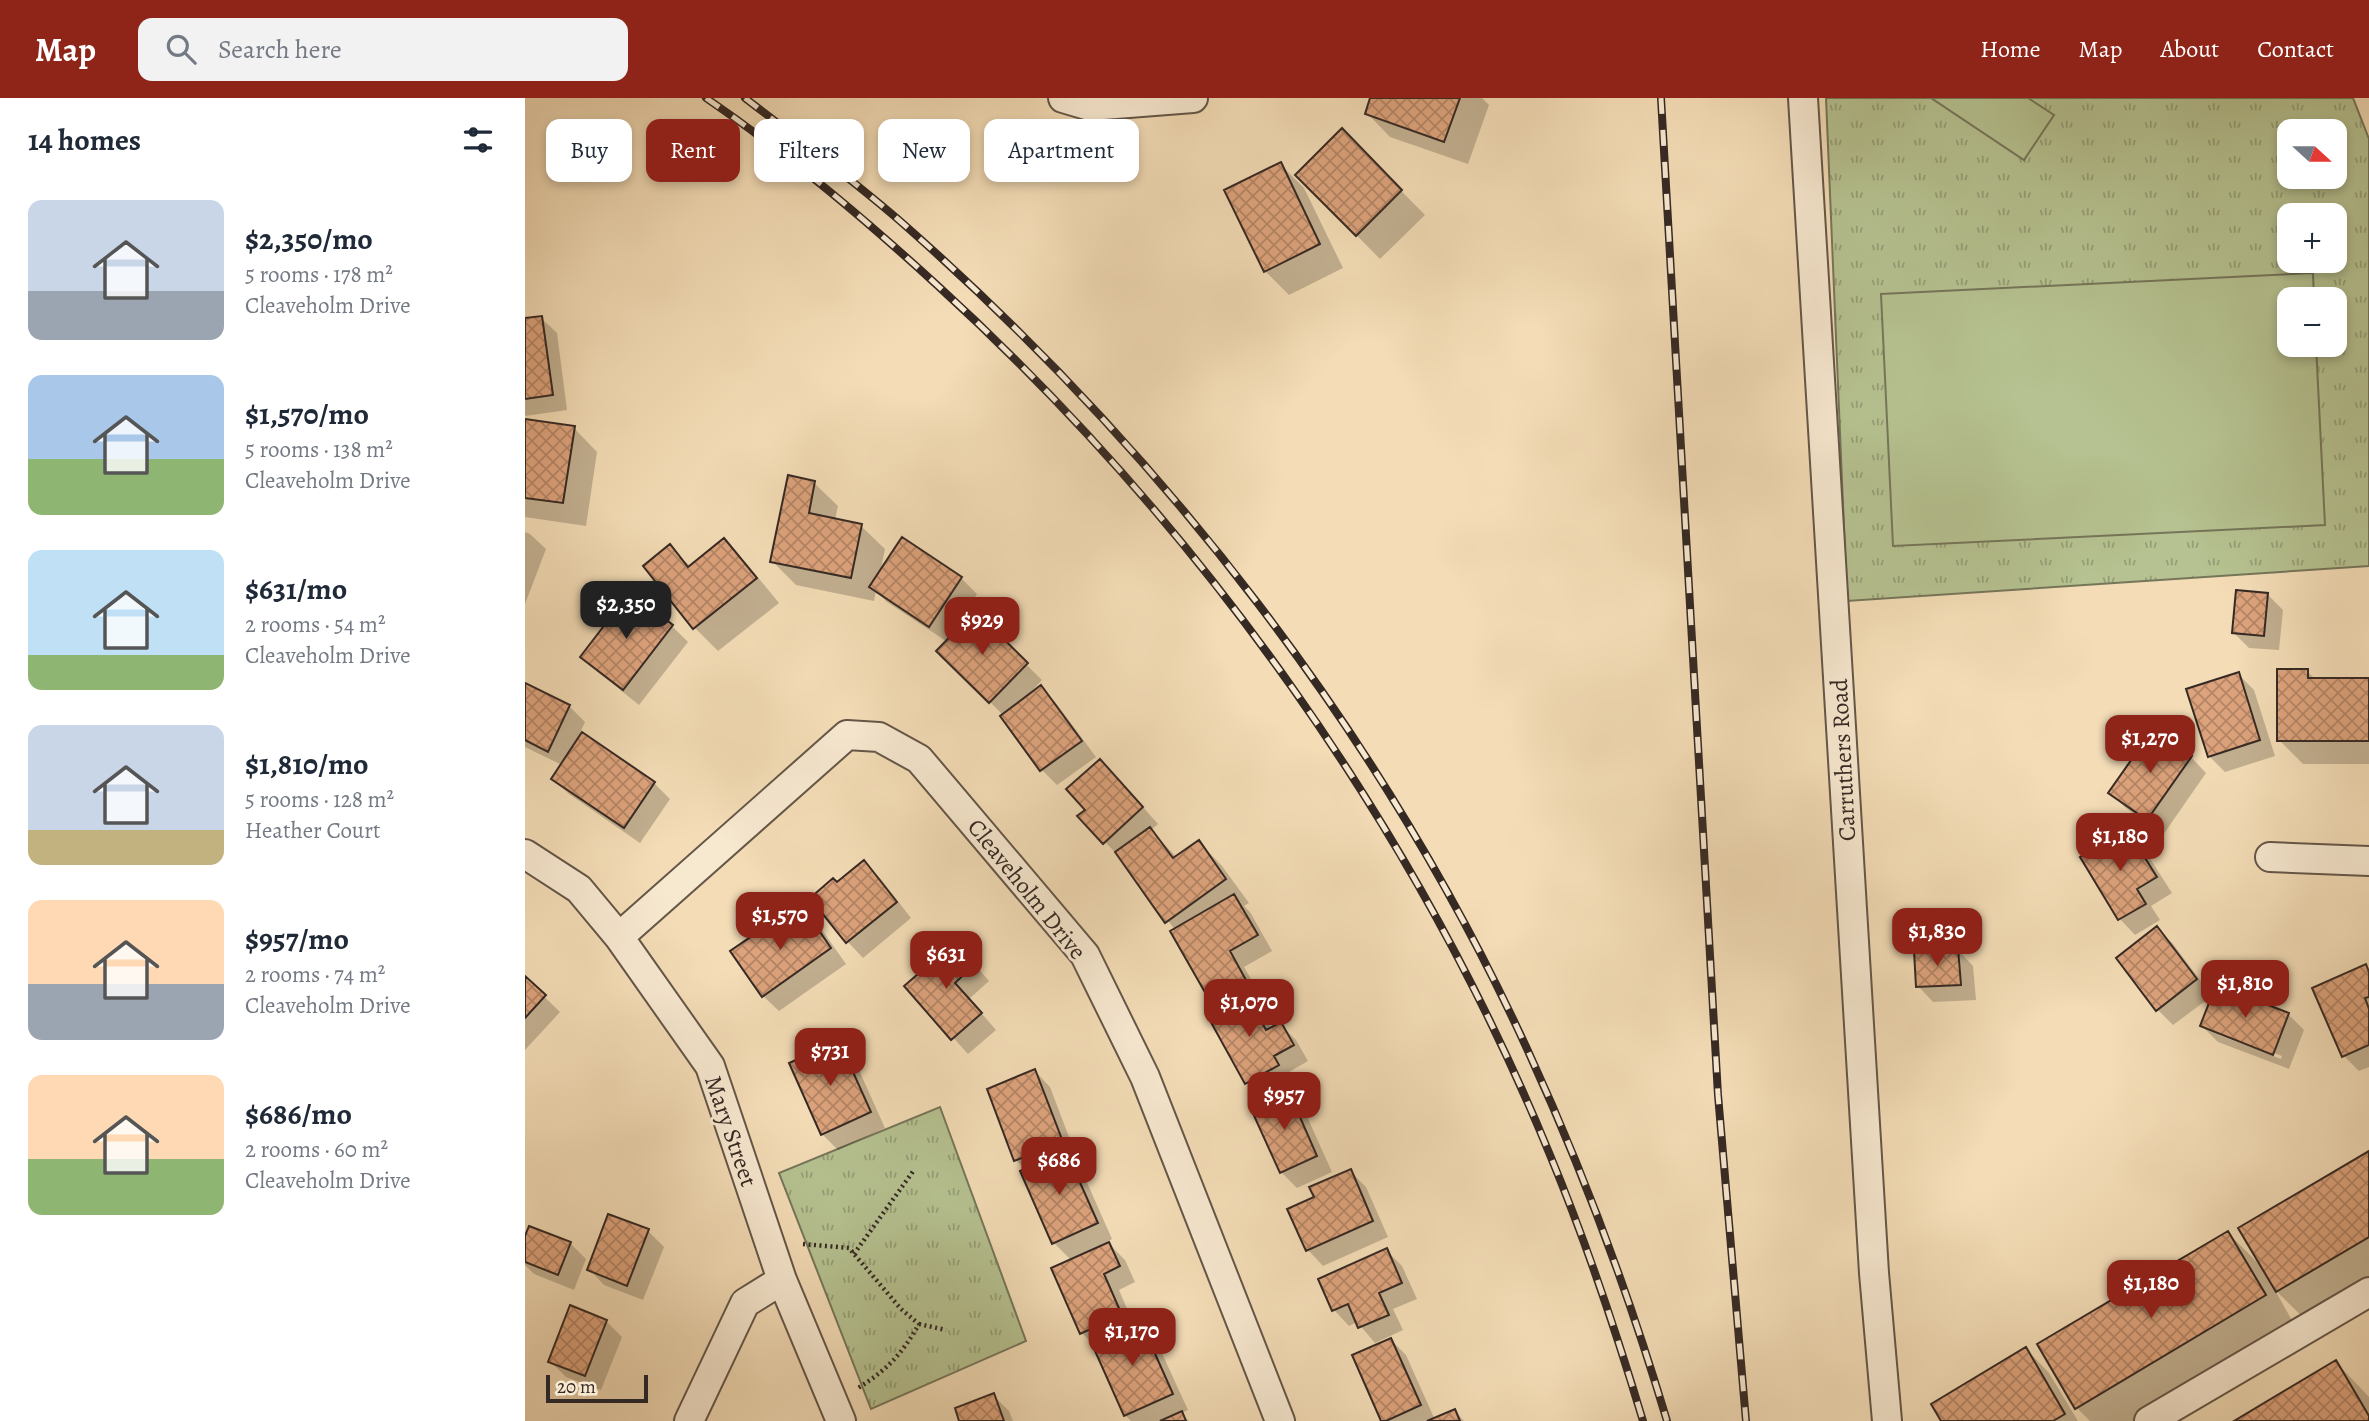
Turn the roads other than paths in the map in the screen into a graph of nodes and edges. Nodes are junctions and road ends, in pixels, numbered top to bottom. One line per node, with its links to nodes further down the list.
1 (1063, 98): 2 (street)
2 (1193, 98)
3 (1803, 98): 13 (street, Carruthers Road)
4 (525, 854): 7 (street, Mary Street)
5 (2270, 858): 6 (street)
6 (2369, 861)
7 (619, 937): 8 (street, Mary Street); 12 (street, Cleaveholm Drive)
8 (782, 1280): 10 (street, Mary Street); 11 (street)
9 (2369, 1292): 14 (street)
10 (837, 1412)
11 (688, 1421)
12 (1280, 1421)
13 (1887, 1421)
14 (2149, 1421)

